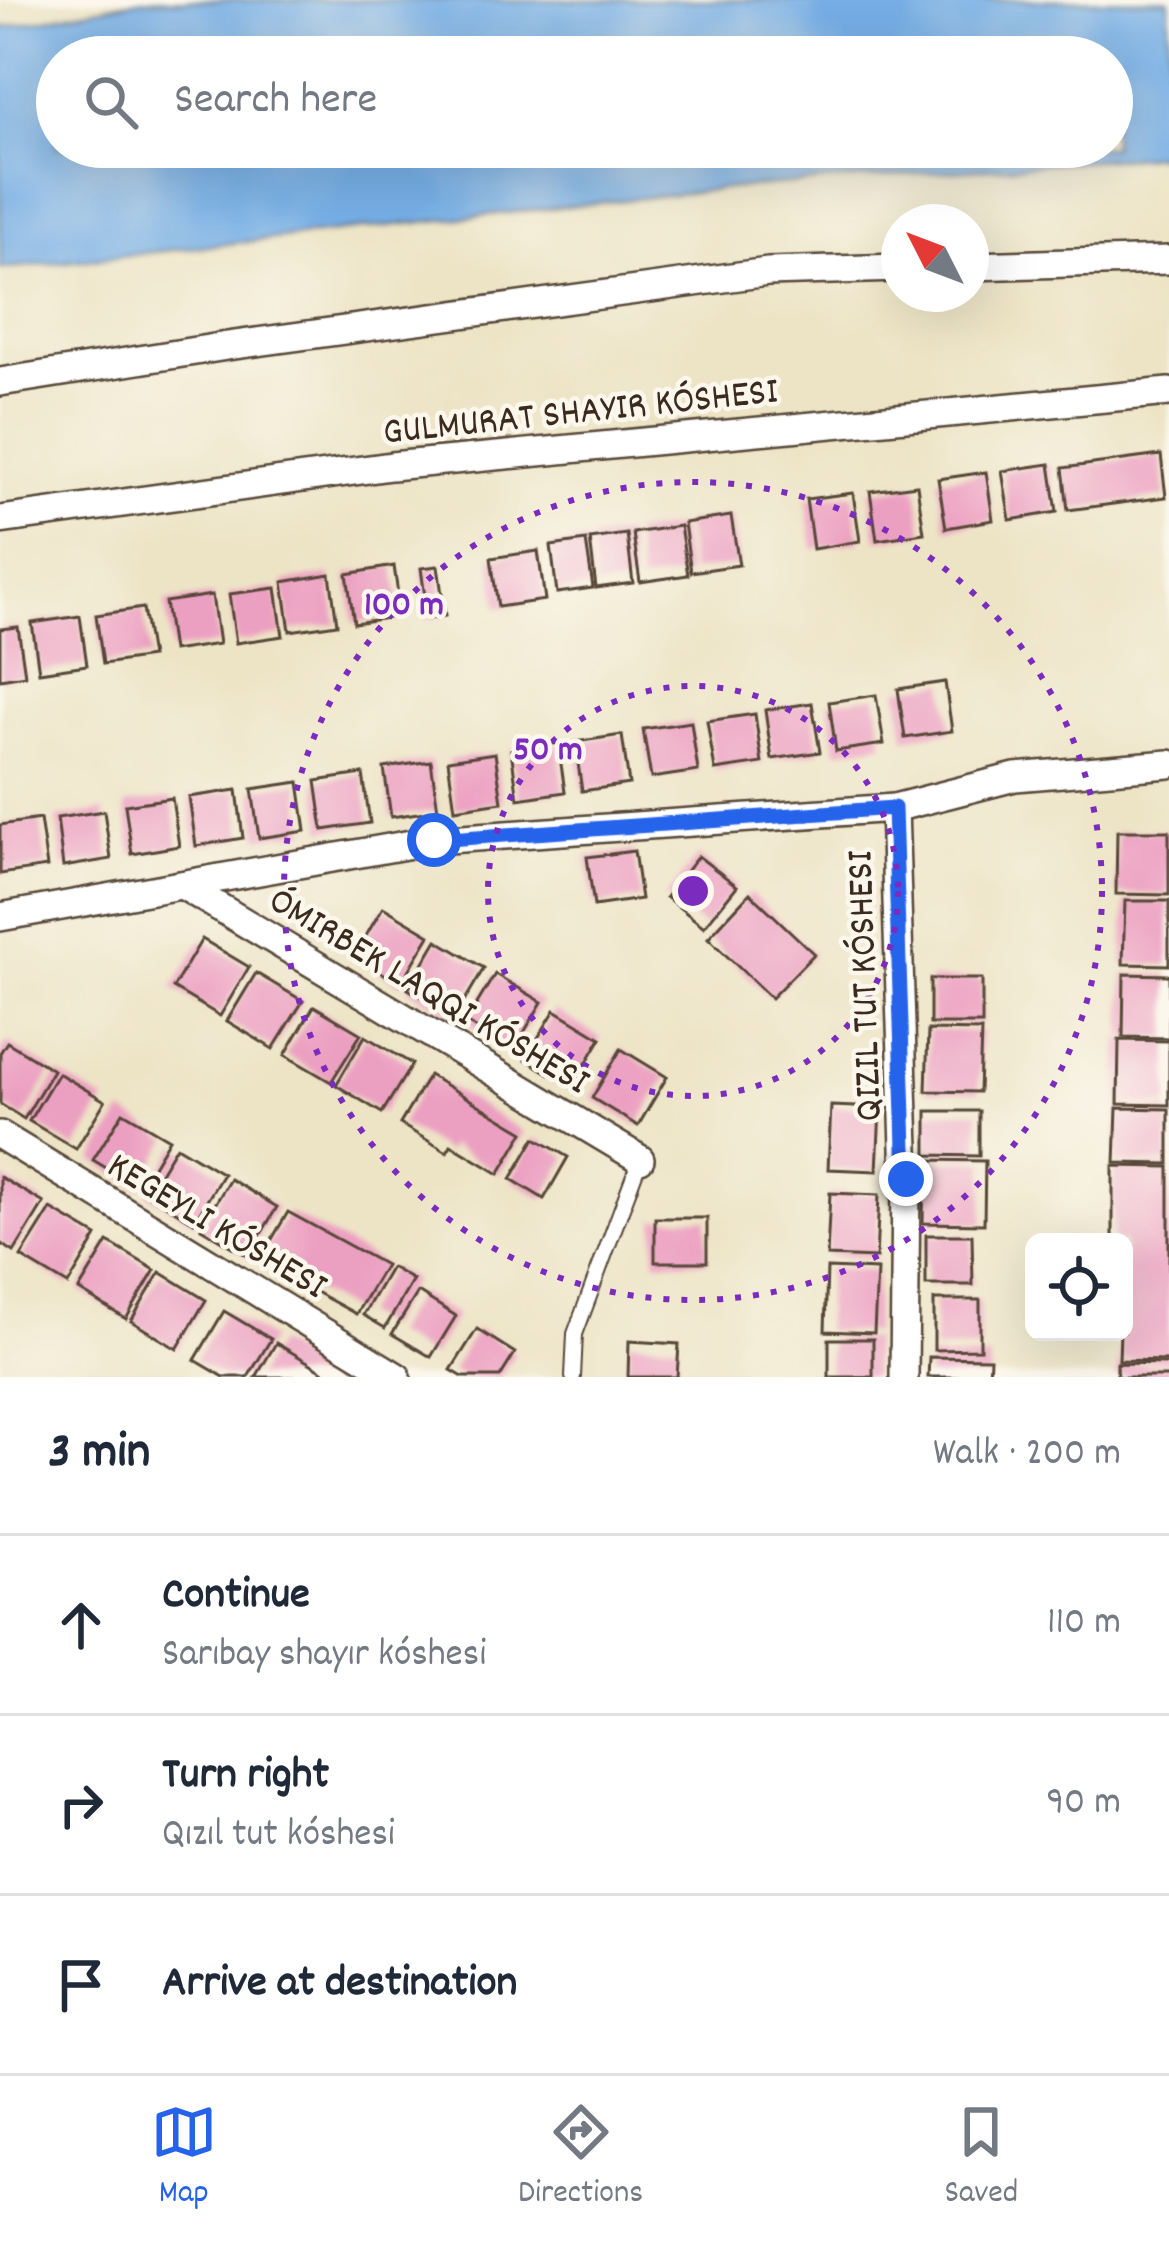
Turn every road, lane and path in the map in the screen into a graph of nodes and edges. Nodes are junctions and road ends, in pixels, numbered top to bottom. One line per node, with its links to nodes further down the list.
1 (1169, 260): 2 (street)
2 (989, 265)
3 (881, 269): 4 (street)
4 (0, 382)
5 (1169, 392): 6 (street)
6 (0, 520)
7 (1169, 764): 8 (street)
8 (894, 808): 9 (street); 15 (street)
9 (182, 885): 10 (street); 12 (street)
10 (0, 917)
11 (0, 1135): 13 (street, KEGEYLI KÓSHESI)
12 (640, 1159): 14 (lane)
13 (397, 1377)
14 (574, 1377)
15 (904, 1377)

